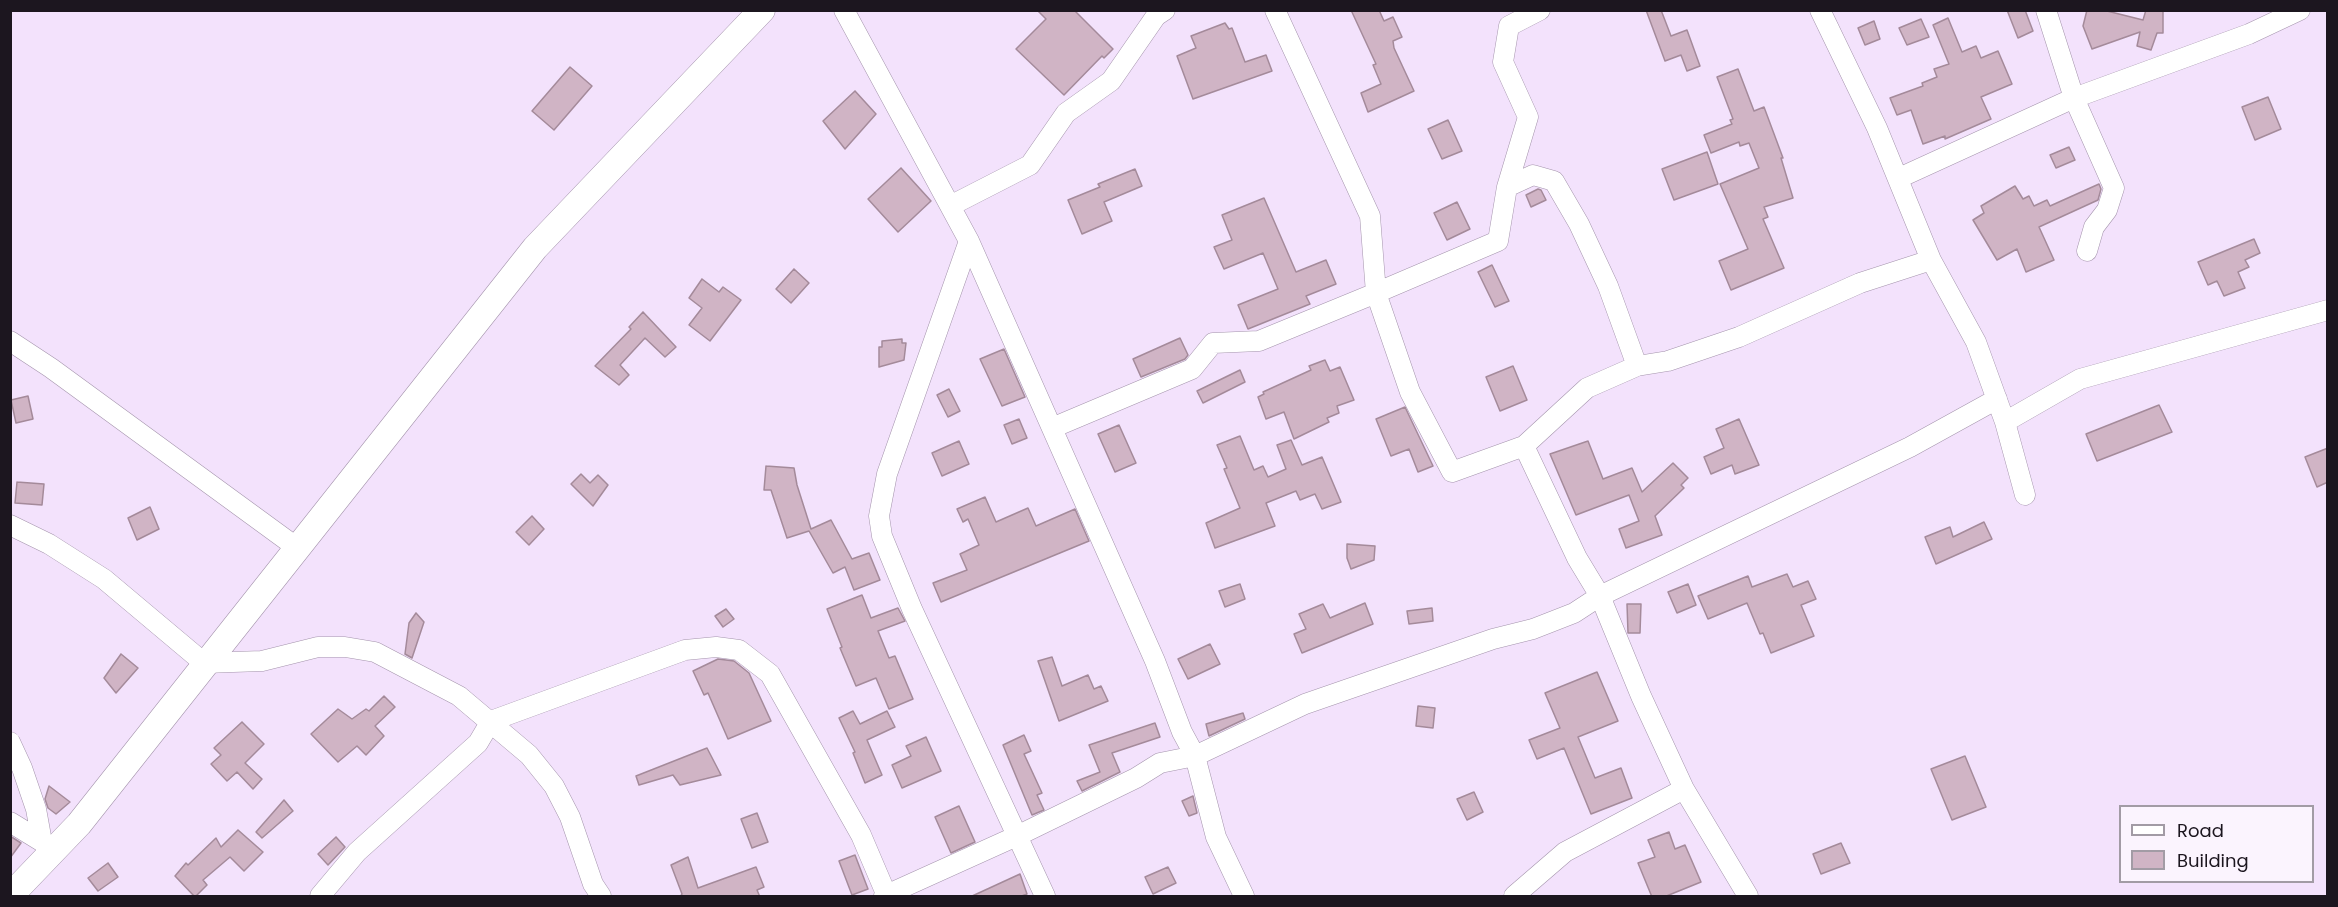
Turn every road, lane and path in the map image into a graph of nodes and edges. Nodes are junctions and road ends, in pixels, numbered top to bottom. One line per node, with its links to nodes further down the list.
1 (762, 10): 26 (street)
2 (844, 10): 12 (street)
3 (1165, 10): 12 (street)
4 (1275, 10): 16 (street)
5 (1540, 10): 11 (street)
6 (1820, 10): 10 (street)
7 (2046, 10): 9 (street)
8 (2300, 10): 9 (street)
9 (2074, 98): 10 (street); 14 (street)
10 (1899, 178): 15 (street)
11 (1507, 187): 16 (street); 19 (street)
12 (950, 206): 13 (street)
13 (969, 241): 22 (street); 34 (street)
14 (2086, 251)
15 (1931, 260): 19 (street); 20 (street)
16 (1376, 293): 22 (street); 23 (street)
17 (2328, 310): 21 (street)
18 (10, 341): 26 (street)
19 (1636, 366): 23 (street)
20 (1997, 399): 21 (street); 27 (street)
21 (2005, 422): 24 (street)
22 (1052, 428): 31 (street)
23 (1524, 446): 27 (street)
24 (2025, 495)
25 (10, 525): 28 (street)
26 (296, 547): 28 (street)
27 (1600, 596): 31 (street); 32 (street)
28 (204, 663): 29 (street); 35 (street)
29 (491, 722): 37 (street); 38 (street); 39 (street)
30 (10, 742): 35 (street)
31 (1196, 756): 34 (street); 41 (street)
32 (1684, 789): 42 (street); 43 (street)
33 (10, 822): 35 (street)
34 (1018, 835): 37 (street); 40 (street)
35 (48, 846): 36 (street)
36 (10, 896)
37 (886, 896)
38 (320, 897)
39 (601, 897)
40 (1045, 897)
41 (1244, 897)
42 (1514, 897)
43 (1748, 897)

